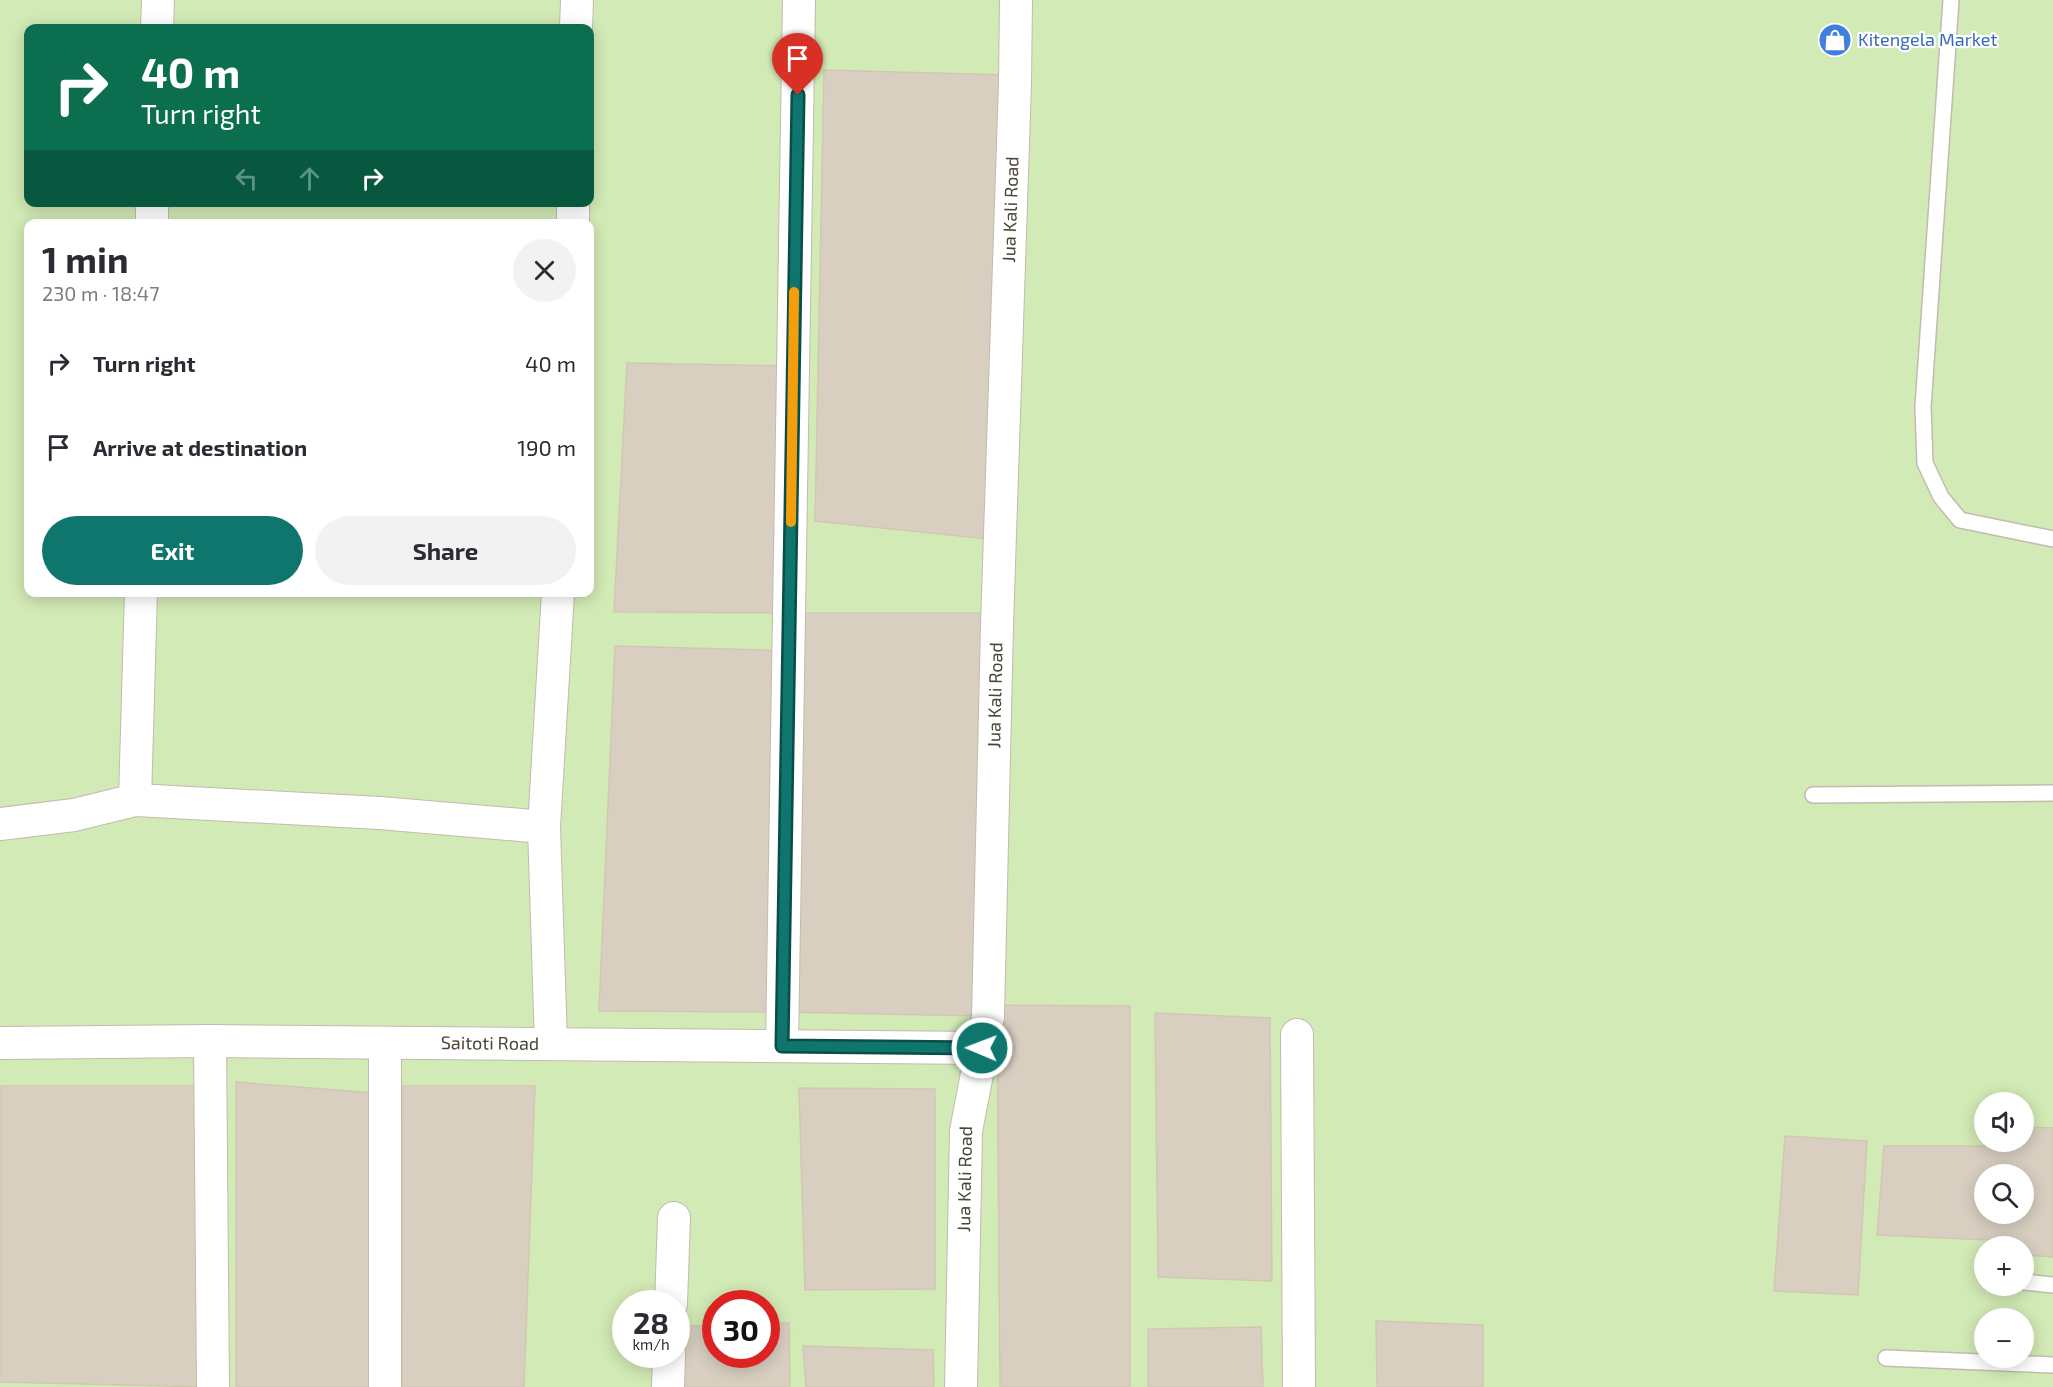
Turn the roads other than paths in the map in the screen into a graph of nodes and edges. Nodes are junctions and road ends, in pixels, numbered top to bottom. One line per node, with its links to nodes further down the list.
1 (158, 0): 6 (street)
2 (577, 0): 7 (street)
3 (799, 0): 21 (street)
4 (1016, 0): 22 (street, Jua Kali Road)
5 (1951, 0): 8 (lane)
6 (157, 24)
7 (576, 24)
8 (2053, 539)
9 (141, 597): 13 (street)
10 (558, 597): 15 (street)
11 (2053, 793): 12 (lane)
12 (1813, 795)
13 (135, 800): 14 (street); 15 (street)
14 (0, 824)
15 (544, 827): 20 (street)
16 (1297, 1035): 34 (street)
17 (210, 1041): 18 (street, Saitoti Road); 19 (street, Saitoti Road); 30 (street)
18 (0, 1042)
19 (385, 1044): 20 (street, Saitoti Road); 31 (street)
20 (551, 1044): 21 (street, Saitoti Road)
21 (782, 1046): 22 (street, Saitoti Road)
22 (982, 1048): 33 (street, Jua Kali Road)
23 (674, 1218): 26 (street)
24 (2034, 1283): 25 (lane)
25 (2053, 1285)
26 (671, 1290)
27 (1886, 1358): 28 (lane)
28 (2053, 1365)
29 (669, 1368): 32 (street)
30 (213, 1387)
31 (385, 1387)
32 (668, 1387)
33 (961, 1387)
34 (1299, 1387)

